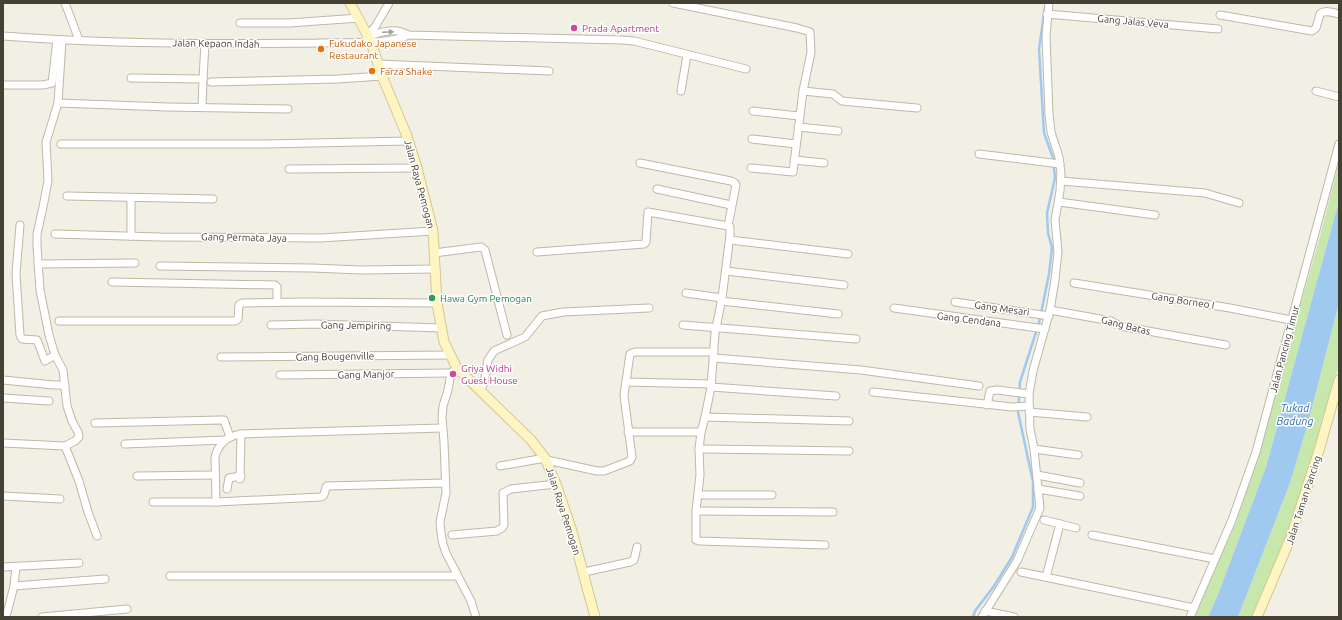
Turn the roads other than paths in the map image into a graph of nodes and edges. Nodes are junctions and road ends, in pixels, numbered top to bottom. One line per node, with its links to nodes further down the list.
1 (58, 3): 2 (street)
2 (65, 3): 16 (street)
3 (350, 3): 10 (street, Jalan Raya Pemogan)
4 (389, 3): 14 (street)
5 (673, 3): 28 (street)
6 (1049, 3): 7 (street)
7 (1047, 14): 12 (street, Gang Jalas Veva); 48 (street)
8 (1339, 14): 9 (street)
9 (1220, 15)
10 (359, 18): 11 (street); 14 (street, Jalan Raya Pemogan)
11 (240, 23)
12 (1218, 28)
13 (3, 36): 15 (street, Jalan Kepaon Indah)
14 (369, 38): 17 (street, Jalan Kepaon Indah); 18 (street, Jalan Kepaon Indah); 19 (street, Jalan Raya Pemogan)
15 (59, 40): 16 (street, Jalan Kepaon Indah); 26 (street); 31 (street)
16 (79, 40): 17 (street, Jalan Kepaon Indah)
17 (205, 43): 24 (street)
18 (687, 55): 20 (street, Jalan Kepaon Indah); 27 (street)
19 (378, 64): 21 (street); 22 (street, Jalan Raya Pemogan)
20 (746, 69)
21 (549, 71)
22 (382, 76): 25 (street); 40 (street, Jalan Raya Pemogan)
23 (131, 78): 24 (street)
24 (203, 79): 32 (street)
25 (211, 82)
26 (3, 85)
27 (681, 91)
28 (802, 91): 33 (street); 36 (street)
29 (1316, 91): 30 (street)
30 (1339, 97)
31 (58, 103): 32 (street); 71 (street)
32 (202, 107): 34 (street)
33 (917, 108)
34 (288, 109)
35 (753, 111): 36 (street)
36 (799, 116): 37 (street)
37 (798, 127): 38 (street); 42 (street)
38 (838, 131)
39 (752, 139): 42 (street)
40 (408, 141): 41 (street); 49 (street, Jalan Raya Pemogan)
41 (61, 144)
42 (796, 144): 45 (street)
43 (1339, 144): 87 (street, Jalan Pancing Timur)
44 (979, 154): 48 (street)
45 (794, 160): 47 (street); 50 (street)
46 (640, 163): 59 (street)
47 (824, 163)
48 (1057, 164): 52 (street)
49 (417, 168): 51 (street); 63 (street, Jalan Raya Pemogan)
50 (750, 168)
51 (289, 169)
52 (1061, 181): 57 (street); 58 (street)
53 (657, 189): 59 (street)
54 (67, 196): 55 (street)
55 (131, 198): 56 (street); 65 (street)
56 (213, 199)
57 (1059, 202): 60 (street); 85 (street)
58 (1239, 203)
59 (731, 205): 62 (street)
60 (1155, 215)
61 (20, 225): 97 (street)
62 (728, 226): 66 (street); 67 (street)
63 (433, 232): 65 (street, Gang Permata Jaya); 68 (street, Jalan Raya Pemogan)
64 (54, 234): 65 (street, Gang Permata Jaya)
65 (131, 236)
66 (730, 240): 69 (street); 74 (street)
67 (537, 252)
68 (434, 253): 73 (street, Jalan Raya Pemogan); 94 (street)
69 (848, 254)
70 (135, 263): 71 (street)
71 (38, 264): 97 (street)
72 (160, 266): 73 (street)
73 (436, 270): 82 (street, Jalan Raya Pemogan)
74 (726, 271): 77 (street); 79 (street)
75 (112, 282): 80 (street)
76 (1074, 283): 87 (street, Gang Borneo I)
77 (844, 285)
78 (686, 293): 79 (street)
79 (722, 300): 86 (street); 92 (street)
80 (278, 302): 82 (street); 88 (street)
81 (956, 302): 85 (street, Gang Mesari)
82 (438, 303): 91 (street, Jalan Raya Pemogan)
83 (649, 308): 109 (street)
84 (894, 308): 93 (street, Gang Cendana)
85 (1046, 313): 93 (street); 96 (street, Gang Batas)
86 (838, 314)
87 (1292, 320): 160 (street, Jalan Pancing Timur)
88 (59, 321)
89 (271, 325): 91 (street, Gang Jempiring)
90 (683, 325): 92 (street)
91 (441, 328): 98 (street, Jalan Raya Pemogan)
92 (716, 328): 95 (street); 99 (street)
93 (1040, 328): 111 (street)
94 (507, 335)
95 (856, 339)
96 (1226, 345)
97 (55, 355): 106 (street)
98 (450, 355): 100 (street, Gang Bougenville); 101 (street, Jalan Raya Pemogan)
99 (714, 355): 105 (street); 107 (street); 108 (street)
100 (221, 357)
101 (454, 370): 102 (street, Gang Manjor); 109 (street, Jalan Raya Pemogan); 121 (street)
102 (280, 375)
103 (3, 380): 106 (street)
104 (1339, 380): 180 (street, Jalan Taman Pancing)
105 (626, 382): 107 (street); 122 (street)
106 (65, 385): 128 (street)
107 (711, 386): 112 (street); 118 (street)
108 (979, 386)
109 (480, 391): 133 (street, Jalan Raya Pemogan)
110 (873, 392): 115 (street)
111 (1027, 394): 115 (street); 116 (street)
112 (836, 396)
113 (3, 398): 114 (street)
114 (49, 401)
115 (988, 405): 116 (street)
116 (1028, 408): 117 (street); 130 (street)
117 (1087, 416)
118 (705, 417): 119 (street); 123 (street)
119 (849, 421)
120 (95, 423): 125 (street)
121 (442, 428): 124 (street); 138 (street)
122 (628, 432): 123 (street); 133 (street)
123 (701, 432): 129 (street)
124 (241, 434): 125 (street); 141 (street)
125 (227, 438): 127 (street); 135 (street)
126 (3, 443): 128 (street)
127 (125, 444)
128 (65, 446): 157 (street)
129 (699, 449): 131 (street); 143 (street)
130 (1034, 449): 132 (street); 136 (street)
131 (848, 451)
132 (1078, 454)
133 (546, 459): 134 (street); 140 (street, Jalan Raya Pemogan)
134 (500, 466)
135 (215, 475): 137 (street); 149 (street)
136 (1037, 475): 139 (street); 142 (street)
137 (137, 476)
138 (445, 483): 149 (street); 167 (street)
139 (1080, 483)
140 (556, 484): 155 (street); 164 (street, Jalan Raya Pemogan)
141 (227, 489)
142 (1038, 489): 146 (street); 173 (street)
143 (699, 495): 144 (street); 150 (street)
144 (772, 495)
145 (3, 496): 147 (street)
146 (1080, 496)
147 (60, 499)
148 (153, 502): 149 (street)
149 (216, 502)
150 (696, 511): 151 (street); 158 (street)
151 (833, 512)
152 (1044, 520): 153 (street)
153 (1060, 524): 154 (street); 168 (street)
154 (1076, 528)
155 (452, 535)
156 (1092, 535): 160 (street)
157 (97, 536)
158 (825, 546)
159 (637, 547): 164 (street)
160 (1215, 559): 171 (street, Jalan Pancing Timur)
161 (79, 563): 163 (street)
162 (3, 567): 163 (street)
163 (16, 567): 170 (street)
164 (584, 572): 177 (street, Jalan Raya Pemogan)
165 (1021, 572): 168 (street)
166 (170, 576): 167 (street)
167 (457, 576): 176 (street)
168 (1046, 577): 171 (street)
169 (105, 579): 170 (street)
170 (14, 586): 174 (street)
171 (1194, 608): 179 (street, Jalan Pancing Timur)
172 (127, 609): 175 (street)
173 (983, 614): 178 (street)
174 (6, 617)
175 (42, 617)
176 (476, 617)
177 (595, 617)
178 (1014, 617)
179 (1190, 617)
180 (1257, 617)

